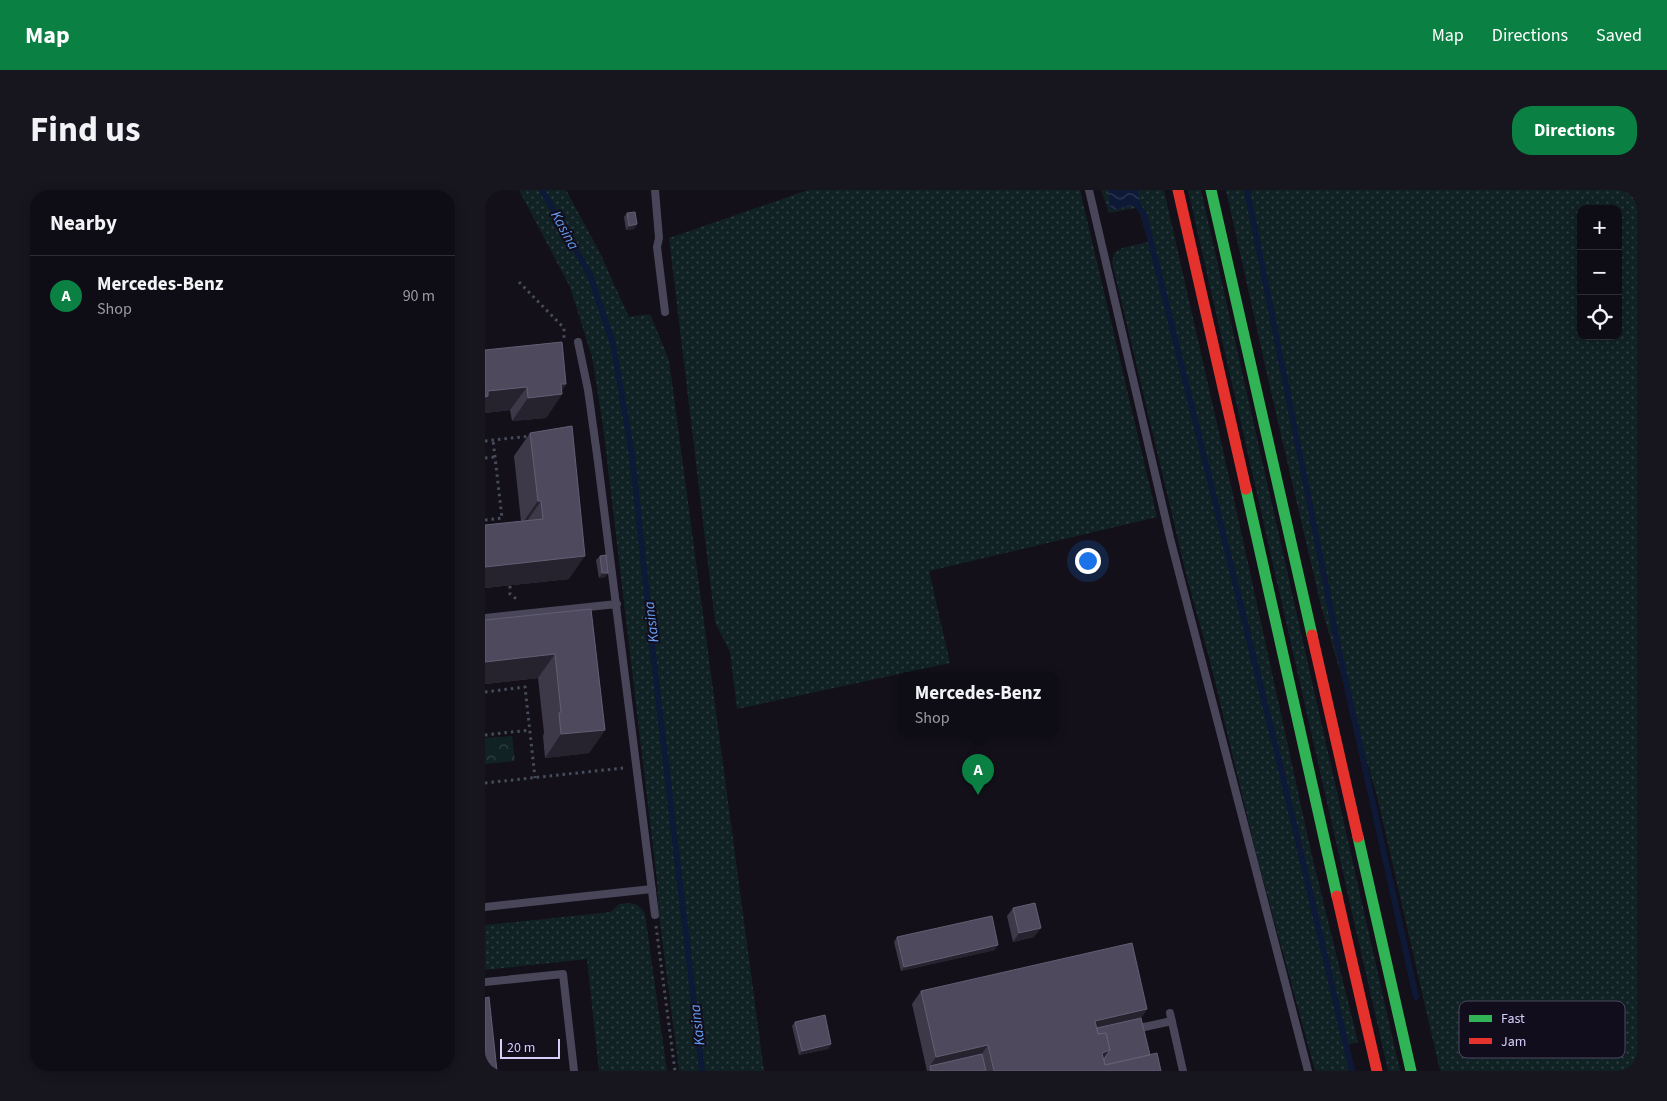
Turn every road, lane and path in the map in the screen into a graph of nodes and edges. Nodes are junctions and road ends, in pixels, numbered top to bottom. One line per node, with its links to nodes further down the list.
1 (655, 190): 6 (lane)
2 (1089, 190): 38 (lane)
3 (1178, 190): 39 (highway)
4 (1211, 190): 34 (highway)
5 (519, 282): 8 (path)
6 (665, 312)
7 (578, 342): 8 (lane)
8 (580, 351): 19 (lane)
9 (539, 435): 10 (path)
10 (493, 440): 11 (path); 12 (path)
11 (485, 441)
12 (495, 457): 13 (path); 14 (path)
13 (485, 458)
14 (502, 518): 15 (path); 16 (path)
15 (485, 520)
16 (503, 527)
17 (510, 586): 18 (path)
18 (511, 594)
19 (617, 604): 20 (lane); 24 (lane)
20 (485, 618)
21 (485, 692): 22 (path)
22 (530, 730): 23 (path); 25 (path)
23 (485, 735)
24 (637, 766): 25 (path); 27 (lane)
25 (535, 778): 26 (path)
26 (485, 783)
27 (652, 889): 28 (lane); 29 (lane)
28 (485, 907)
29 (655, 915): 36 (path)
30 (485, 982): 35 (lane)
31 (1170, 1013): 32 (lane)
32 (1172, 1021): 33 (lane); 37 (lane)
33 (1135, 1039)
34 (1411, 1069)
35 (574, 1071)
36 (675, 1071)
37 (1183, 1071)
38 (1309, 1071)
39 (1377, 1071)

